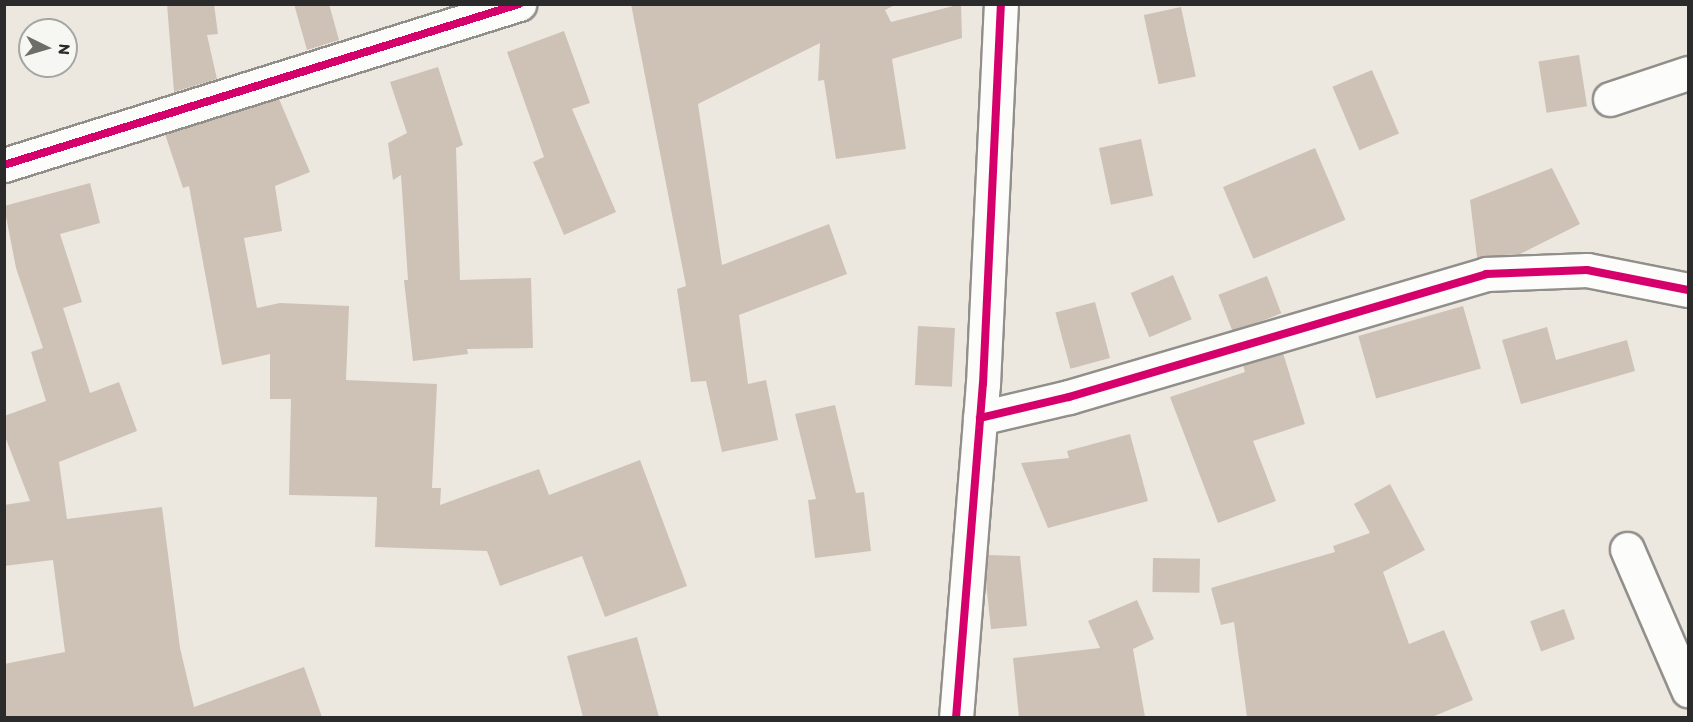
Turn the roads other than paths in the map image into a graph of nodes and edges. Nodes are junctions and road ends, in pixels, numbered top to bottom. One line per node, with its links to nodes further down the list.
1 (519, 4): 5 (street)
2 (1001, 4): 7 (street)
3 (1689, 73): 4 (street)
4 (1610, 99)
5 (4, 165)
6 (1689, 290): 7 (street)
7 (980, 418): 10 (street)
8 (1627, 549): 9 (street)
9 (1689, 690)
10 (956, 717)

